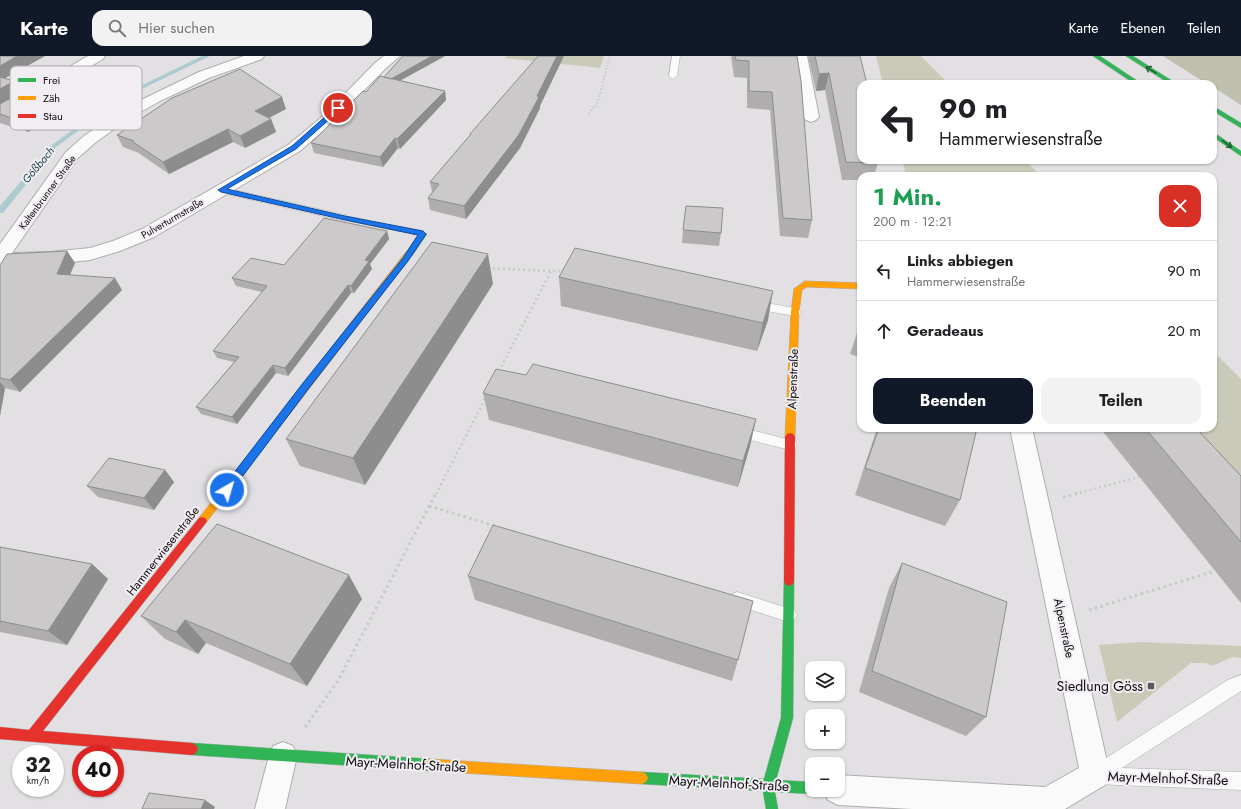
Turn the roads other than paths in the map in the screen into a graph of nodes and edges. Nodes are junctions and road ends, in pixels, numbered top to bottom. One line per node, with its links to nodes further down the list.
1 (98, 56): 8 (street)
2 (257, 56): 12 (street, Kaltenbrunner Straße)
3 (393, 56): 21 (street, Pulverturmstraße)
4 (676, 56): 9 (lane)
5 (800, 56): 16 (street)
6 (1096, 56): 10 (main road)
7 (1129, 56): 11 (main road, one-way to 7)
8 (81, 66)
9 (673, 76)
10 (1133, 80)
11 (1168, 80)
12 (142, 101)
13 (10, 107): 15 (street)
14 (1217, 111): 17 (main road)
15 (0, 113)
16 (811, 117)
17 (1241, 126)
18 (102, 130): 23 (street, Kaltenbrunner Straße)
19 (1217, 137): 20 (main road, one-way to 20)
20 (1241, 154)
21 (221, 190): 22 (lane); 23 (street, Pulverturmstraße)
22 (345, 218): 34 (main road, Hammerwiesenstraße)
23 (0, 258)
24 (857, 286): 26 (main road, Alpenstraße)
25 (744, 303): 26 (lane)
26 (795, 312): 29 (main road, Alpenstraße)
27 (721, 427): 29 (lane)
28 (1022, 432): 36 (street, Alpenstraße)
29 (790, 445): 31 (main road, Alpenstraße)
30 (721, 595): 31 (lane)
31 (789, 615): 38 (main road, Alpenstraße)
32 (1241, 683): 36 (lane)
33 (0, 733): 34 (main road, Mayr-Melnhof-Straße)
34 (32, 735): 35 (main road, Mayr-Melnhof-Straße)
35 (283, 756): 38 (main road, Mayr-Melnhof-Straße); 42 (street)
36 (1095, 775): 37 (lane, Mayr-Melnhof-Straße); 41 (street)
37 (1241, 781)
38 (768, 786): 39 (main road, Mayr-Melnhof-Straße); 43 (main road, Alpenstraße)
39 (805, 788)
40 (845, 791): 41 (street)
41 (1049, 806)
42 (270, 809)
43 (772, 809)

